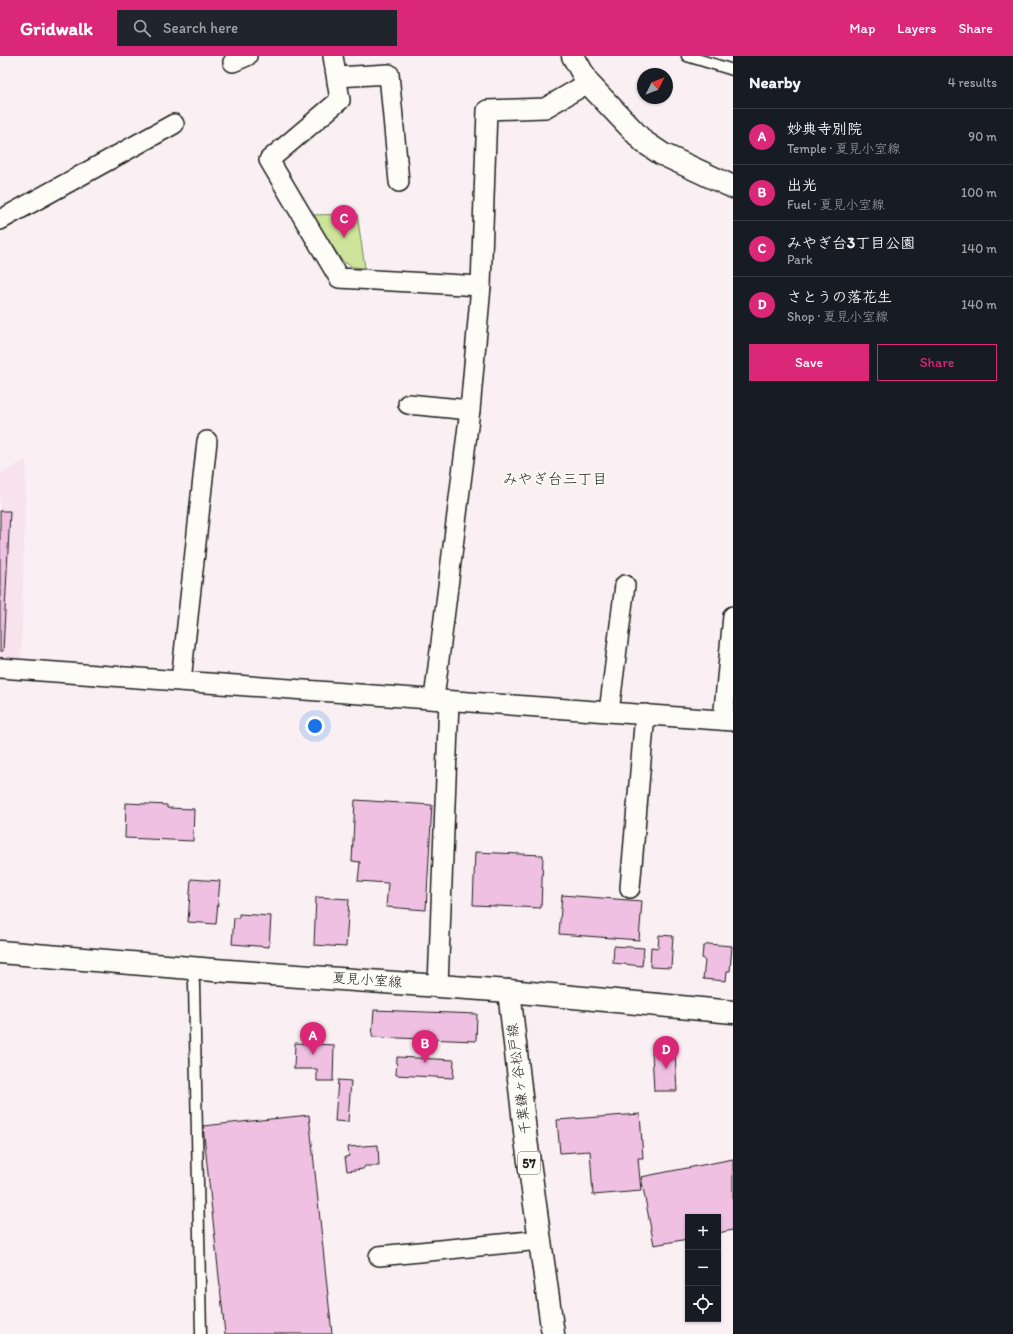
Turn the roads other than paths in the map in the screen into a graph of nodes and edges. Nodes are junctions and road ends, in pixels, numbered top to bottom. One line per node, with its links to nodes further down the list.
1 (333, 56): 5 (street)
2 (573, 56): 6 (main road)
3 (687, 56): 4 (lane)
4 (733, 70)
5 (337, 77): 8 (street); 11 (street)
6 (588, 83): 9 (main road); 11 (street)
7 (174, 124): 10 (street)
8 (399, 182)
9 (733, 187)
10 (0, 220)
11 (481, 286): 13 (street)
12 (408, 404): 13 (street)
13 (470, 410): 19 (street)
14 (207, 441): 18 (street)
15 (625, 584): 20 (street)
16 (733, 616): 22 (street)
17 (0, 668): 18 (street)
18 (181, 681): 19 (street)
19 (442, 700): 20 (street); 26 (street)
20 (609, 712): 21 (street)
21 (645, 714): 22 (street); 23 (street)
22 (728, 720)
23 (630, 888)
24 (0, 952): 25 (main road, 夏見小室線)
25 (192, 968): 26 (main road, 夏見小室線); 31 (lane)
26 (438, 985): 27 (main road, 夏見小室線)
27 (509, 991): 28 (main road, 夏見小室線); 29 (main road, 千葉鎌ヶ谷松戸線 / 57)
28 (733, 1012)
29 (540, 1240): 30 (street); 32 (main road, 千葉鎌ヶ谷松戸線 / 57)
30 (379, 1256)
31 (201, 1334)
32 (553, 1334)

